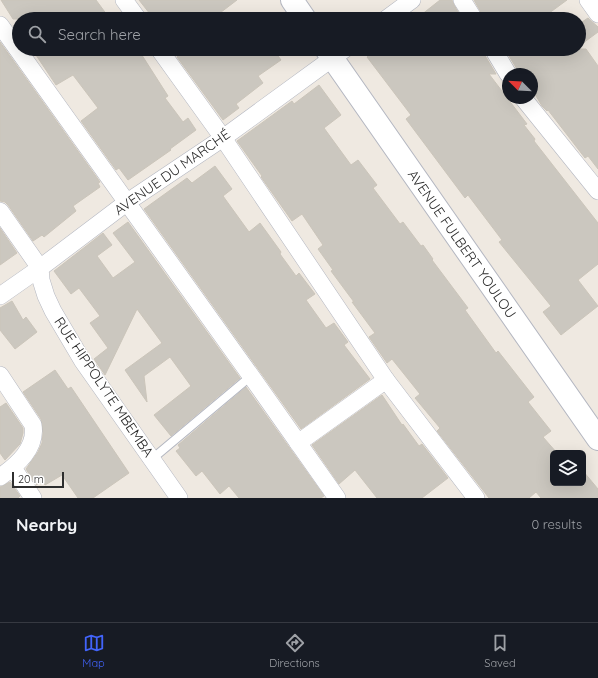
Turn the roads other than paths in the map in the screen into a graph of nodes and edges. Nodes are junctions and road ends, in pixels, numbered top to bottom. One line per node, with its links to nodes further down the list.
1 (124, 0): 6 (street)
2 (292, 0): 7 (main road)
3 (412, 0): 8 (street)
4 (462, 0): 9 (street)
5 (588, 0): 10 (street)
6 (133, 12)
7 (300, 12)
8 (396, 12)
9 (470, 12)
10 (598, 14)
11 (0, 26): 12 (street)
12 (12, 43)
13 (21, 56): 22 (street)
14 (164, 56): 20 (street)
15 (330, 56): 20 (street, AVENUE DU MARCHÉ)
16 (338, 56): 29 (main road, AVENUE FULBERT YOULOU)
17 (496, 56): 18 (street)
18 (504, 68)
19 (528, 104): 21 (street)
20 (223, 138): 22 (street, AVENUE DU MARCHÉ); 28 (street)
21 (598, 191)
22 (126, 203): 24 (street, AVENUE DU MARCHÉ); 27 (street)
23 (0, 211): 24 (street, RUE HIPPOLYTE MBEMBA)
24 (40, 268): 25 (street, AVENUE DU MARCHÉ); 31 (street, RUE HIPPOLYTE MBEMBA)
25 (0, 296)
26 (0, 375): 32 (street)
27 (251, 376): 30 (street); 31 (lane)
28 (386, 380): 30 (street); 36 (street)
29 (598, 439)
30 (298, 443): 35 (street)
31 (152, 459): 34 (street, RUE HIPPOLYTE MBEMBA)
32 (6, 472): 33 (street)
33 (33, 498)
34 (179, 498)
35 (337, 498)
36 (476, 498)

